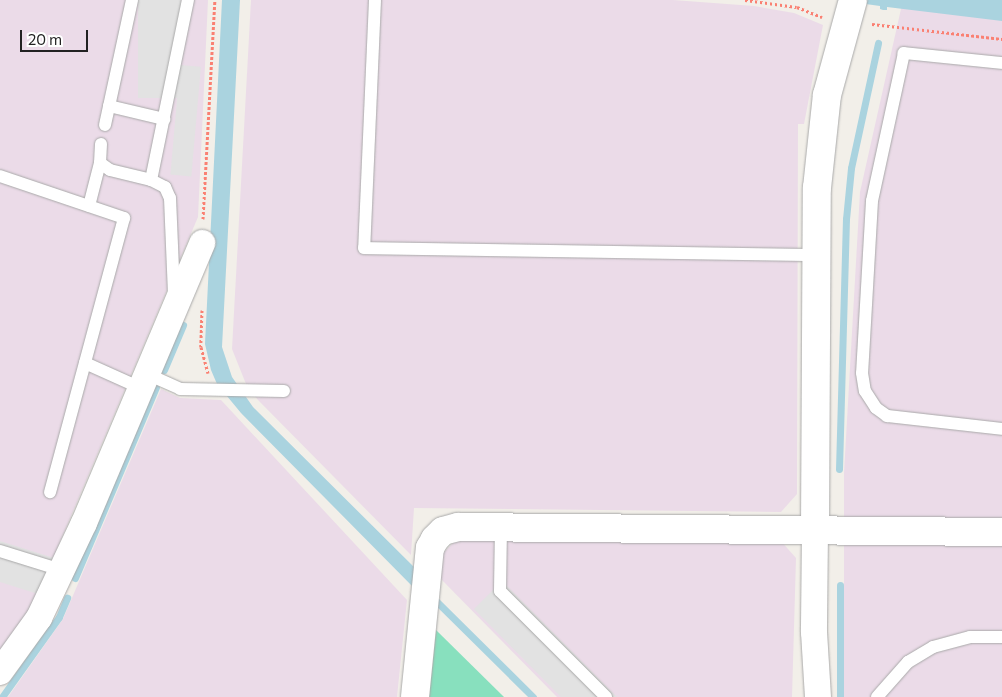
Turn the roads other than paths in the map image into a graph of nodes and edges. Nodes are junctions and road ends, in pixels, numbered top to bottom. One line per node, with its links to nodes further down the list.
1 (132, 0): 6 (lane)
2 (188, 0): 7 (lane)
3 (375, 0): 15 (lane)
4 (850, 8): 15 (street)
5 (1002, 64): 20 (lane)
6 (109, 106): 7 (lane); 8 (lane)
7 (164, 119): 12 (lane)
8 (105, 125)
9 (101, 144): 10 (lane)
10 (100, 163): 12 (lane); 13 (lane)
11 (0, 176): 13 (lane)
12 (151, 180): 16 (lane)
13 (89, 206): 17 (lane)
14 (202, 243): 16 (street)
15 (816, 255): 23 (street)
16 (174, 308): 18 (street)
17 (85, 363): 18 (lane); 21 (lane)
18 (144, 381): 19 (lane); 26 (street)
19 (284, 391)
20 (1002, 429)
21 (50, 492)
22 (501, 527): 23 (street); 30 (street); 31 (lane)
23 (815, 530): 24 (street); 27 (street)
24 (1002, 532)
25 (0, 551): 26 (lane)
26 (62, 570): 29 (street)
27 (814, 632): 32 (street); 33 (street)
28 (1002, 637): 34 (lane)
29 (0, 672)
30 (415, 697)
31 (606, 697)
32 (811, 697)
33 (818, 697)
34 (877, 697)

